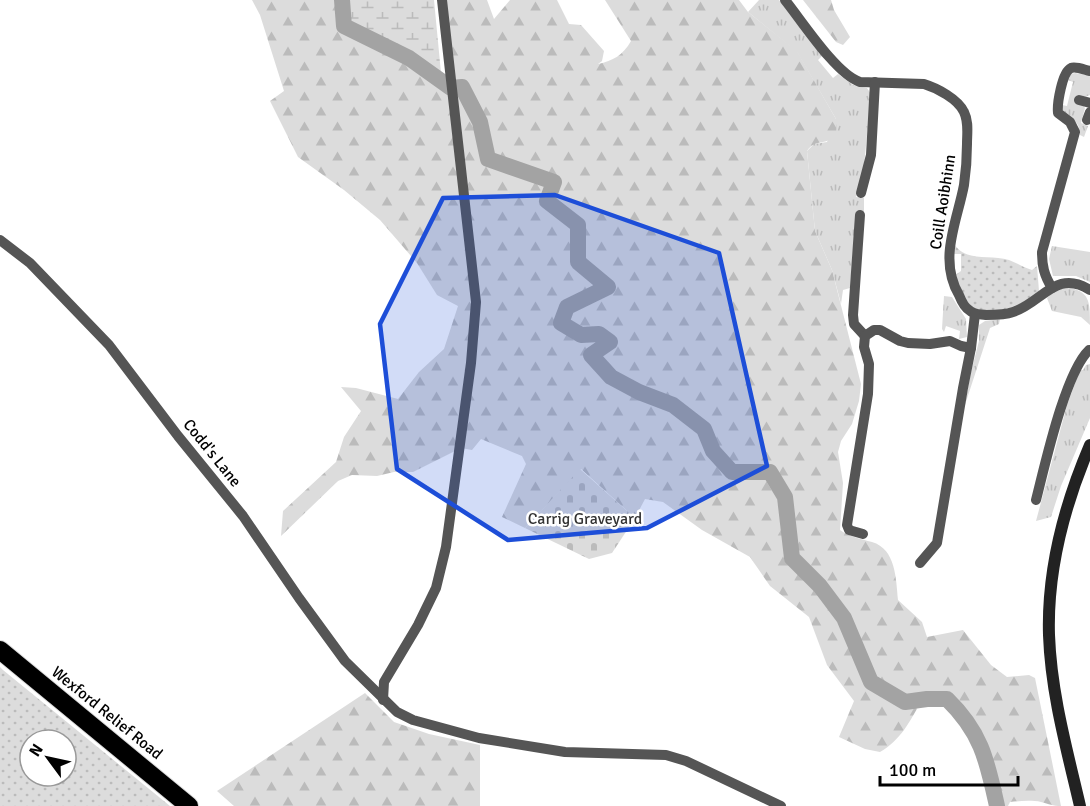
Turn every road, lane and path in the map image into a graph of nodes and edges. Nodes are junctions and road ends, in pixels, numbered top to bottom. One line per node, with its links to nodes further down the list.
1 (442, 0): 19 (street)
2 (784, 0): 4 (street, Coill Aoibhinn)
3 (1090, 71): 8 (street)
4 (875, 82): 5 (street); 10 (street, Coill Aoibhinn)
5 (861, 193)
6 (860, 215): 11 (street)
7 (0, 240): 19 (street, Codd's Lane)
8 (1052, 288): 9 (street); 10 (street)
9 (1090, 290)
10 (975, 314): 12 (street)
11 (865, 336): 12 (street); 16 (street)
12 (971, 348): 17 (street)
13 (1090, 348): 15 (street)
14 (1090, 445): 22 (main road)
15 (1036, 500)
16 (863, 534)
17 (920, 563)
18 (0, 650): 20 (highway, Wexford Relief Road)
19 (383, 700): 21 (street, Codd's Lane)
20 (189, 806)
21 (782, 806)
22 (1080, 806)

